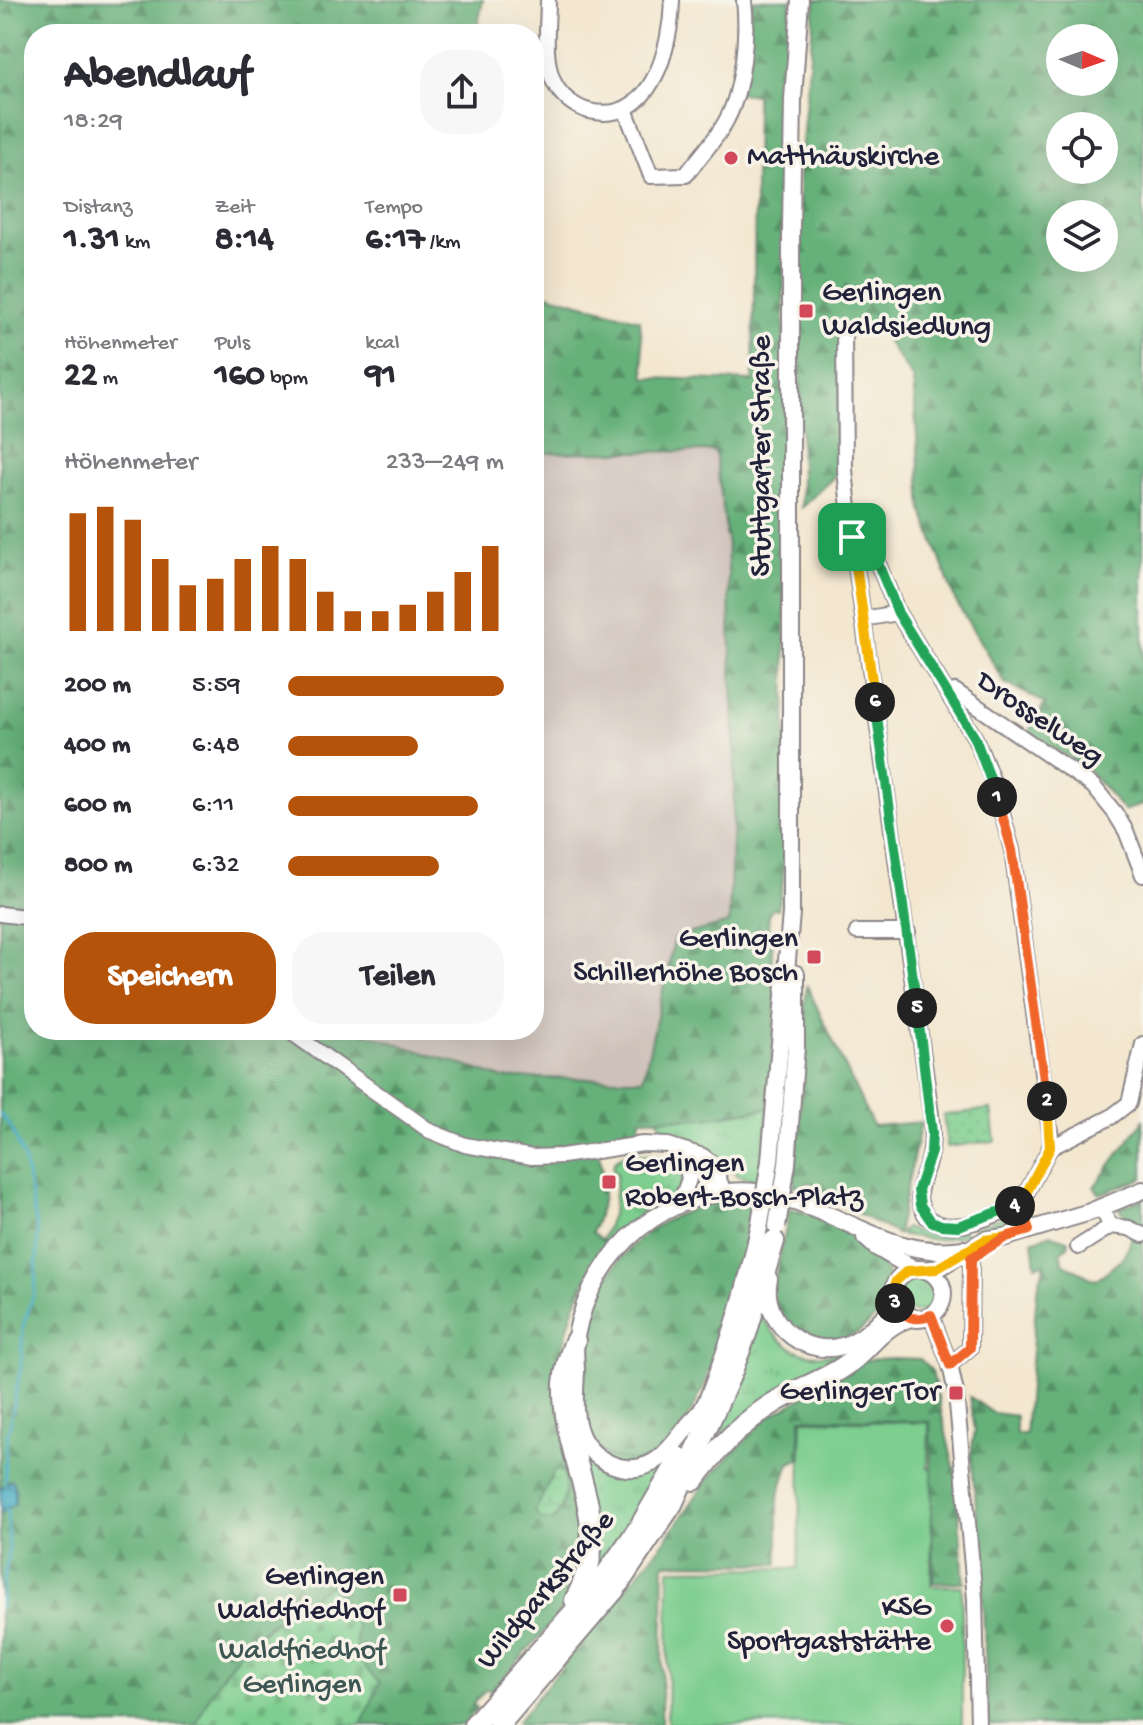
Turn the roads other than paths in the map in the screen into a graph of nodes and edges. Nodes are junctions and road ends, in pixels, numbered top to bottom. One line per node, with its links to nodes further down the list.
1 (548, 0): 5 (street)
2 (672, 0): 5 (street)
3 (744, 0): 5 (street)
4 (800, 0): 16 (main road, Stuttgarter Straße)
5 (625, 109)
6 (844, 329): 7 (street)
7 (852, 537): 8 (street); 9 (street)
8 (898, 613): 9 (street); 10 (street)
9 (863, 619): 15 (street)
10 (950, 694): 11 (street, Drosselweg); 19 (street)
11 (1143, 875)
12 (0, 914): 13 (street)
13 (24, 917)
14 (857, 932): 15 (street)
15 (908, 932): 26 (street)
16 (789, 1039): 28 (main road, Stuttgarter Straße, bridge); 32 (main road, Stuttgarter Straße, bridge)
17 (302, 1040): 20 (street)
18 (1143, 1044): 19 (street)
19 (1050, 1148): 26 (street)
20 (684, 1151): 22 (street); 25 (street)
21 (1143, 1190): 27 (main road)
22 (716, 1192): 23 (main road); 25 (main road)
23 (757, 1192)
24 (791, 1201): 30 (main road)
25 (680, 1203): 42 (main road)
26 (1020, 1205): 31 (street)
27 (1101, 1208): 29 (street); 31 (main road)
28 (760, 1223): 44 (main road, Wildparkstraße)
29 (1111, 1226): 33 (street); 35 (street)
30 (856, 1229): 34 (main road); 36 (main road)
31 (1029, 1230): 36 (main road)
32 (776, 1234): 40 (main road, Stuttgarter Straße); 45 (highway, Wildparkstraße)
33 (1143, 1235)
34 (876, 1247): 37 (main road); 38 (main road)
35 (1078, 1247)
36 (968, 1254): 37 (main road); 39 (main road); 43 (street)
37 (921, 1270): 38 (main road); 39 (main road)
38 (896, 1281): 40 (main road)
39 (941, 1284): 41 (main road)
40 (902, 1311): 41 (main road); 45 (highway)
41 (931, 1315): 43 (street)
42 (575, 1341): 44 (main road); 46 (highway)
43 (950, 1365): 48 (street)
44 (702, 1411): 46 (highway, Wildparkstraße)
45 (672, 1504): 47 (highway, Wildparkstraße)
46 (560, 1626): 47 (highway, Wildparkstraße)
47 (493, 1714)
48 (978, 1725)

